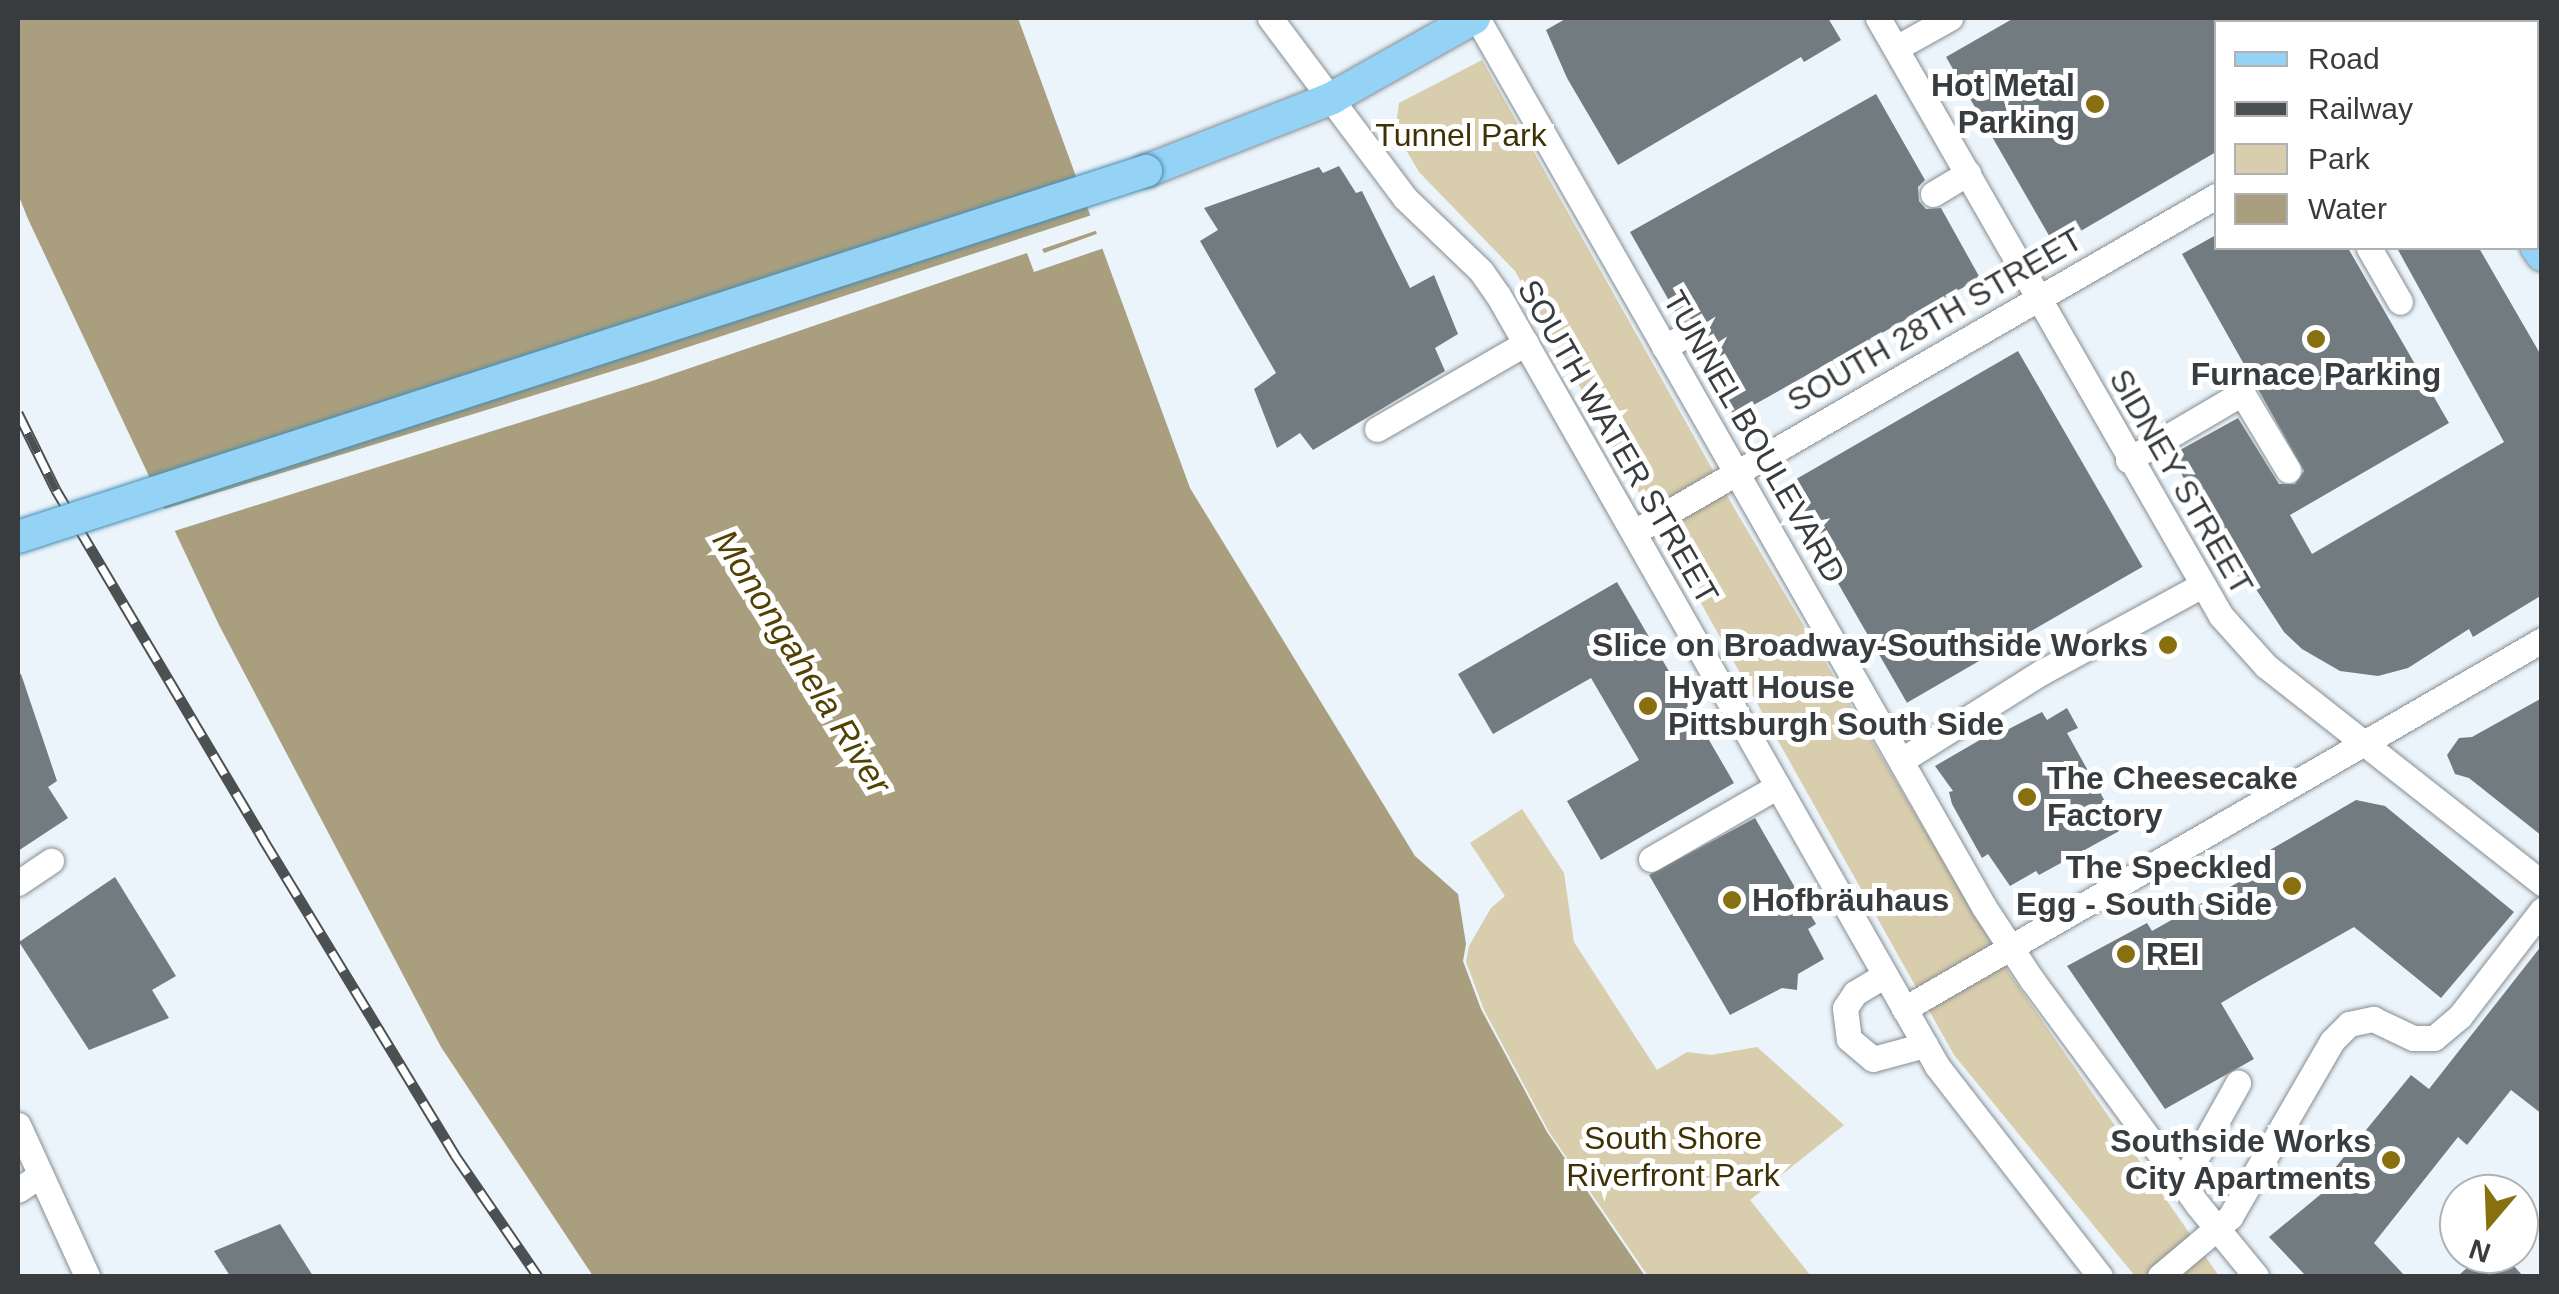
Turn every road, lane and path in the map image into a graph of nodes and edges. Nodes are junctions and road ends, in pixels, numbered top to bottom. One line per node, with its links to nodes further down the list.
1 (1270, 18): 6 (street, SOUTH WATER STREET)
2 (1475, 18): 6 (main road); 15 (street, TUNNEL BOULEVARD)
3 (1878, 18): 5 (street, SIDNEY STREET)
4 (1950, 18): 5 (street)
5 (1896, 48): 7 (street, SIDNEY STREET)
6 (1332, 98): 14 (street, SOUTH WATER STREET); 21 (main road, bridge)
7 (1968, 173): 8 (street); 11 (street, SIDNEY STREET)
8 (1933, 194)
9 (2214, 197): 11 (street, SOUTH 28TH STREET)
10 (2370, 250): 12 (street)
11 (2038, 299): 17 (street, SIDNEY STREET); 19 (street, SOUTH 28TH STREET)
12 (2400, 302)
13 (1688, 334): 15 (street)
14 (1526, 343): 16 (street); 20 (street, SOUTH WATER STREET)
15 (1664, 347): 19 (street, TUNNEL BOULEVARD)
16 (1377, 429)
17 (2128, 460): 18 (street); 22 (street, SIDNEY STREET)
18 (2288, 470)
19 (1737, 472): 20 (street, SOUTH 28TH STREET); 25 (street, TUNNEL BOULEVARD)
20 (1634, 532): 26 (street, SOUTH WATER STREET)
21 (18, 536)
22 (2202, 585): 24 (street, SIDNEY STREET); 25 (street)
23 (2542, 640): 24 (street)
24 (2365, 743): 29 (street, SIDNEY STREET); 32 (street)
25 (1902, 760): 32 (street, TUNNEL BOULEVARD)
26 (1778, 786): 27 (street); 33 (street, SOUTH WATER STREET)
27 (1651, 859)
28 (51, 861): 30 (street)
29 (2540, 880)
30 (18, 883)
31 (2542, 910): 41 (street)
32 (2011, 948): 34 (street); 39 (street, TUNNEL BOULEVARD)
33 (1885, 975): 34 (street, SOUTH WATER STREET); 35 (street)
34 (1904, 1009): 35 (street, SOUTH WATER STREET)
35 (1925, 1045): 43 (street, SOUTH WATER STREET)
36 (2238, 1083): 39 (street)
37 (18, 1125): 38 (street)
38 (40, 1175): 40 (street); 42 (street)
39 (2182, 1184): 41 (street, TUNNEL BOULEVARD)
40 (18, 1190)
41 (2216, 1229): 44 (street); 45 (street, TUNNEL BOULEVARD)
42 (87, 1276)
43 (2100, 1276)
44 (2160, 1276)
45 (2256, 1276)

